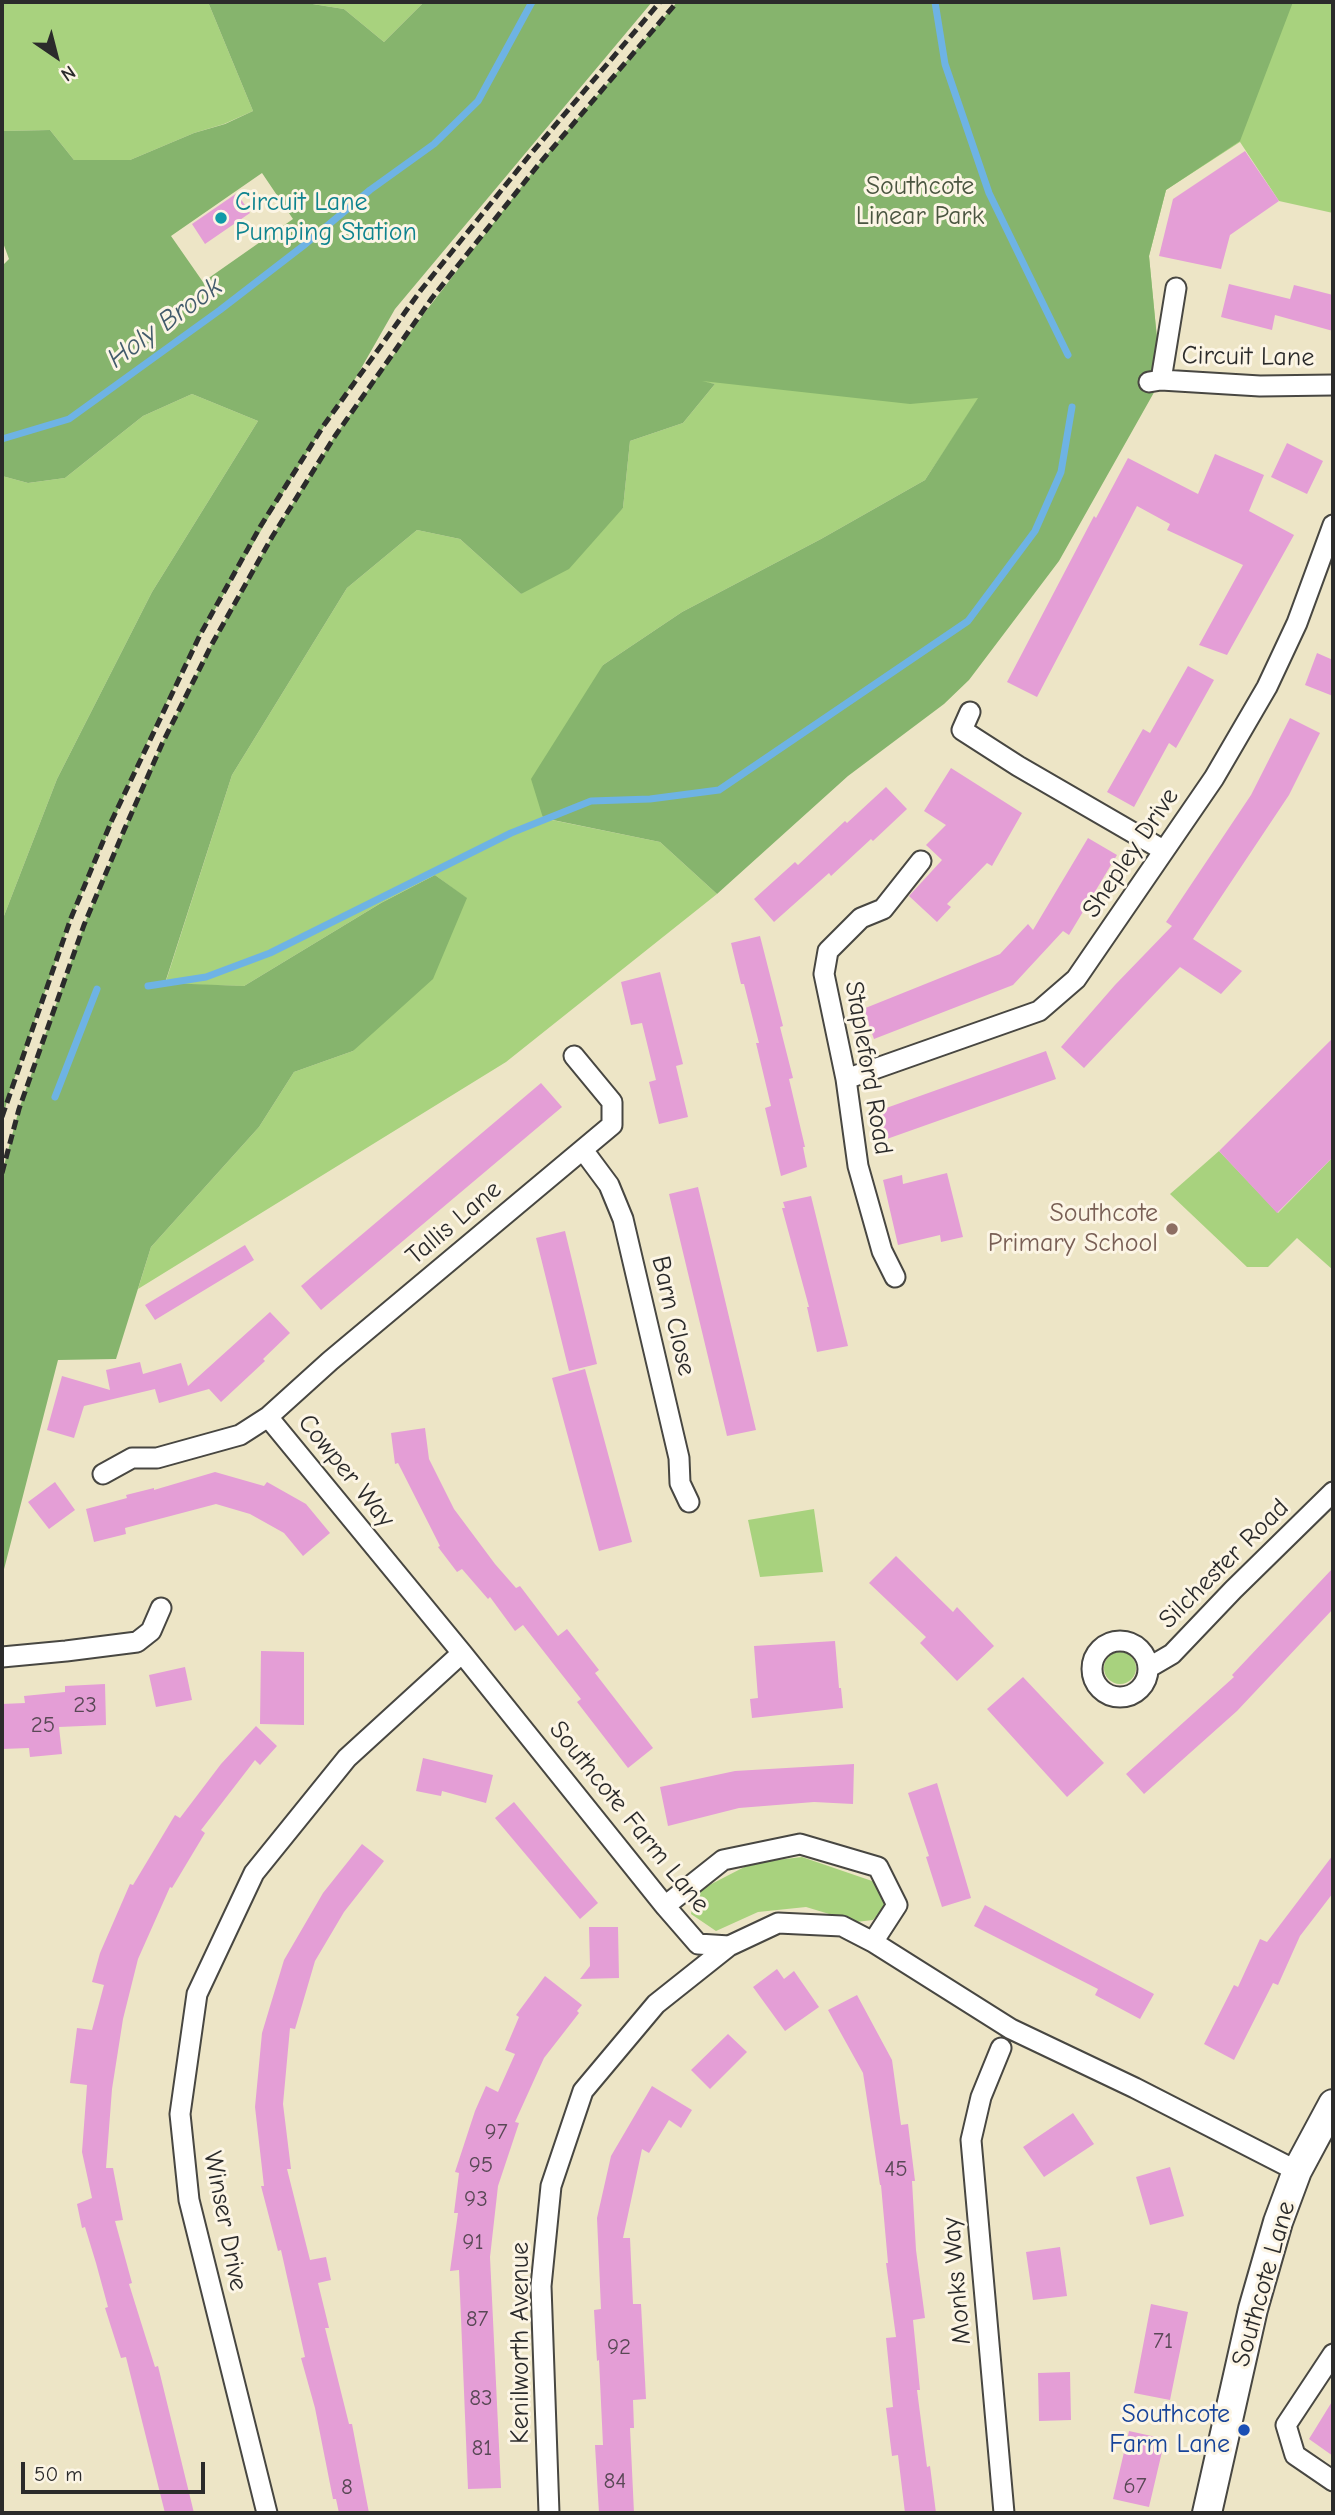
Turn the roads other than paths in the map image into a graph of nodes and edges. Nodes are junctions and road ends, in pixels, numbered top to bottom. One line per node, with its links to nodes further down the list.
1 (1176, 288): 2 (street, Circuit Lane)
2 (1333, 385)
3 (1333, 525): 5 (street, Shepley Drive)
4 (970, 712): 5 (street)
5 (1163, 850): 8 (street, Shepley Drive)
6 (921, 861): 8 (street, Stapleford Road)
7 (574, 1056): 9 (street, Tallis Lane)
8 (845, 1079): 10 (street, Stapleford Road)
9 (583, 1150): 11 (street, Tallis Lane); 14 (street, Barn Close)
10 (895, 1277)
11 (268, 1417): 12 (street, Cowper Way); 15 (street, Cowper Way)
12 (103, 1474)
13 (1333, 1492): 19 (street, Silchester Road)
14 (689, 1502)
15 (390, 1565): 17 (street, Southcote Farm Lane)
16 (161, 1608): 18 (street)
17 (462, 1653): 20 (street, Southcote Farm Lane); 28 (street, Winser Drive)
18 (2, 1657)
19 (1149, 1668)
20 (665, 1906): 21 (street); 22 (street, Southcote Farm Lane)
21 (873, 1942): 22 (street); 25 (street)
22 (729, 1946): 29 (street, Kenilworth Avenue)
23 (1001, 2048): 30 (street, Monks Way)
24 (1333, 2104): 25 (street, Southcote Lane)
25 (1297, 2171): 31 (street, Southcote Lane)
26 (1333, 2354): 27 (street)
27 (1333, 2481)
28 (267, 2513)
29 (549, 2513)
30 (1004, 2513)
31 (1206, 2513)

